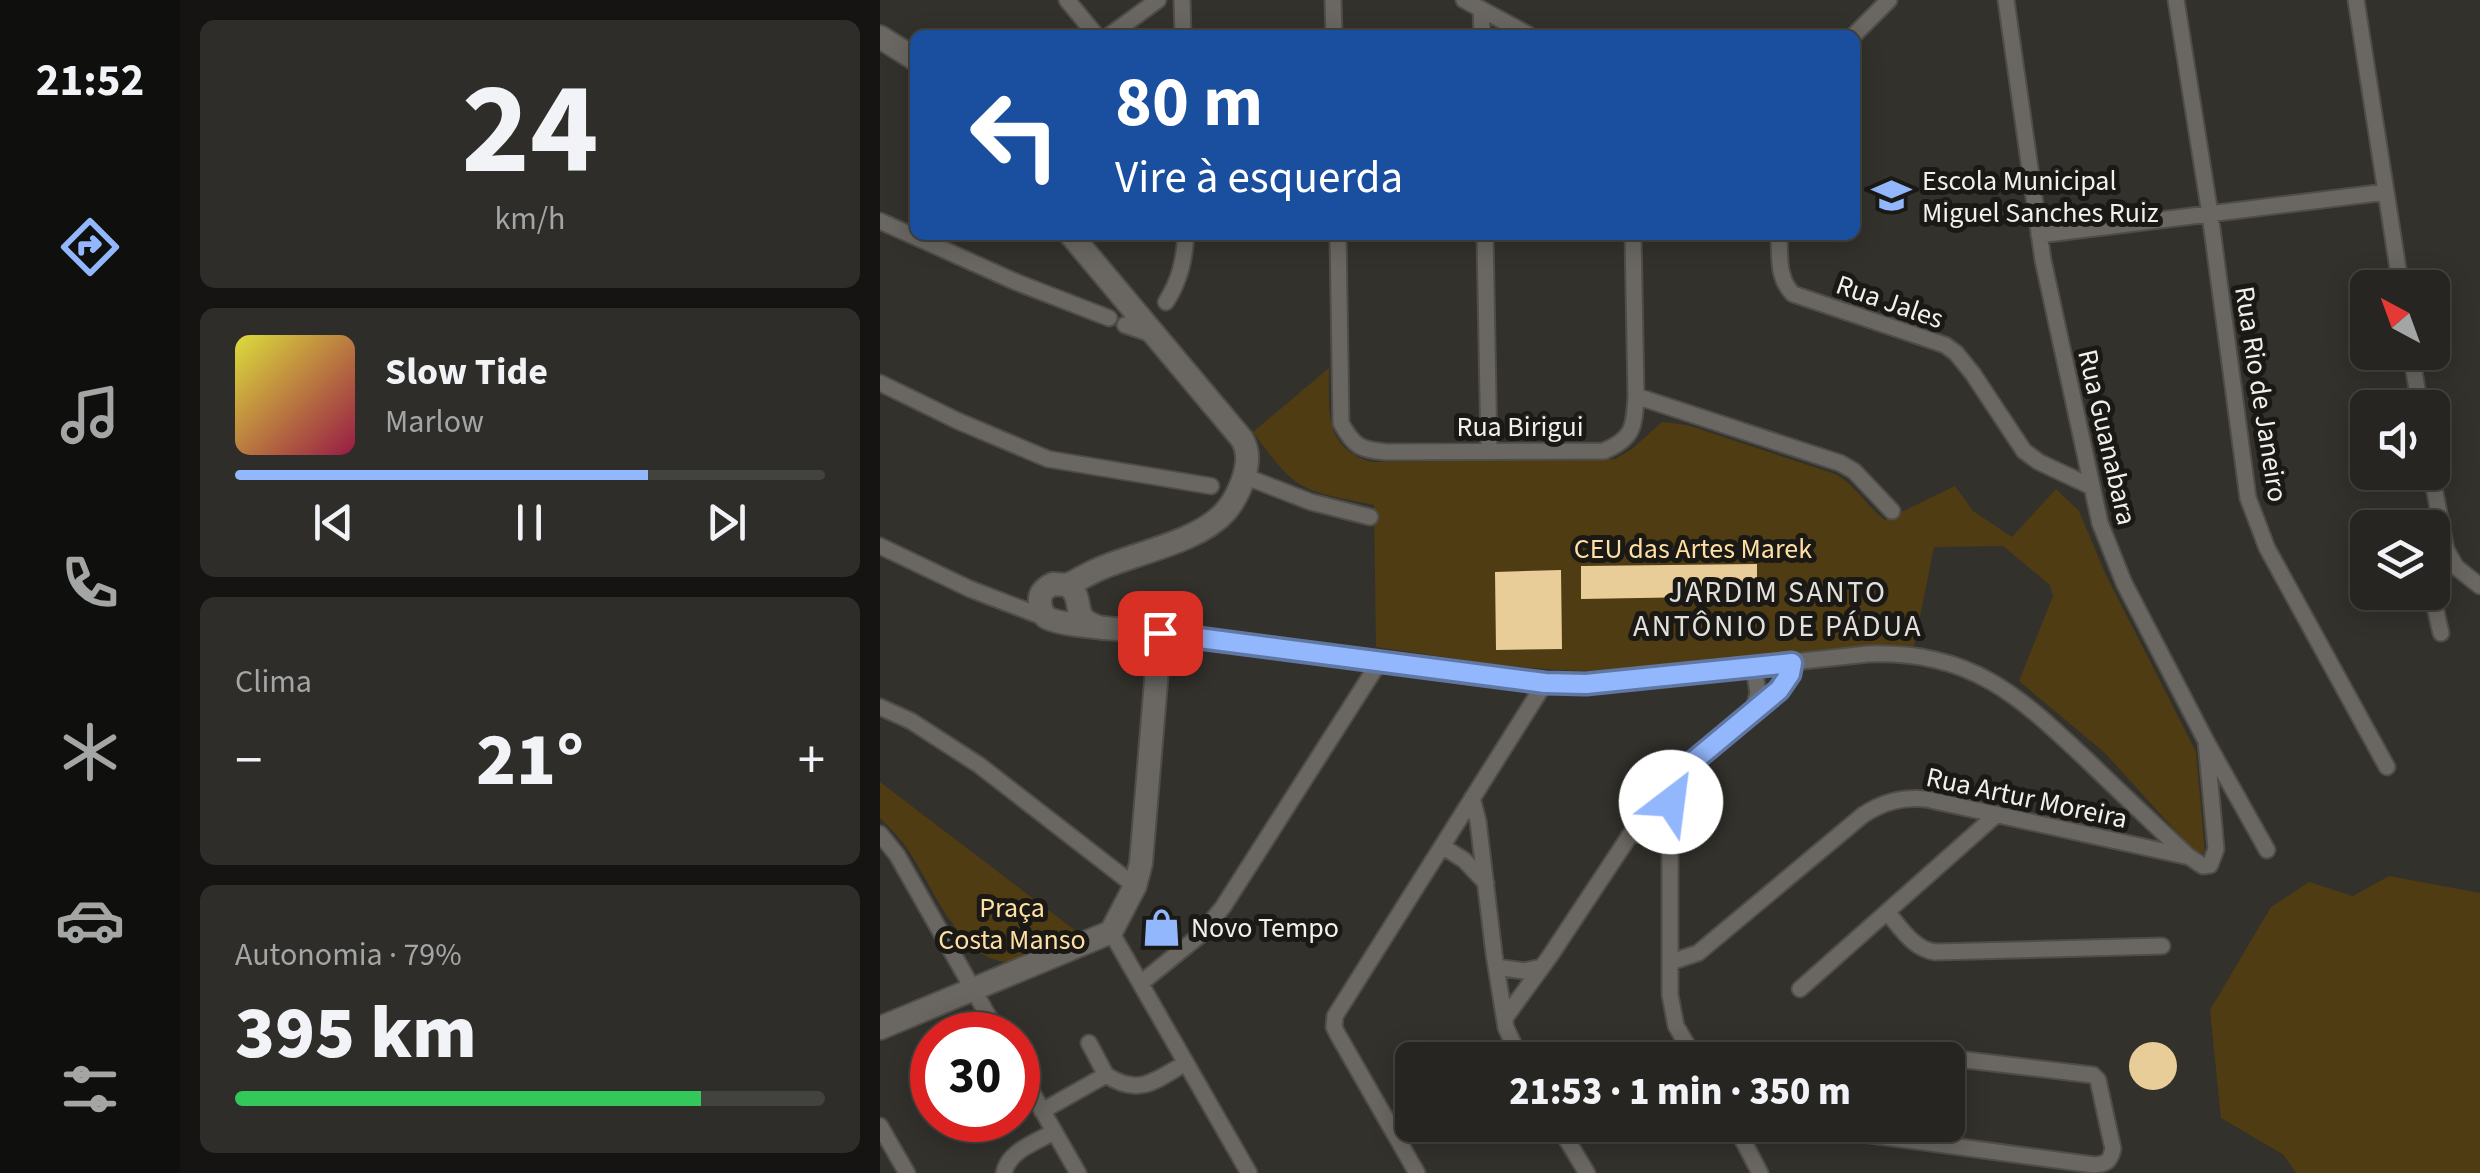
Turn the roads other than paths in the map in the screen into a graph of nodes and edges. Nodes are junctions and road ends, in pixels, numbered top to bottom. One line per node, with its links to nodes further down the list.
1 (1066, 0): 11 (street)
2 (1158, 0): 12 (street)
3 (1182, 0): 13 (street)
4 (1333, 0): 14 (street)
5 (1464, 0): 10 (street)
6 (1888, 0): 17 (street)
7 (2006, 0): 24 (street, Rua Guanabara)
8 (2176, 0): 21 (street, Rua Rio de Janeiro)
9 (2356, 0): 20 (street)
10 (1481, 10): 15 (street); 16 (street)
11 (1092, 30)
12 (1116, 30)
13 (1183, 30)
14 (1334, 30)
15 (1482, 30)
16 (1519, 30)
17 (1859, 30)
18 (880, 38): 19 (street)
19 (910, 55)
20 (2386, 192): 21 (street); 32 (street)
21 (2210, 214): 24 (street); 61 (street, Rua Rio de Janeiro)
22 (880, 222): 23 (street)
23 (910, 235)
24 (2039, 235): 42 (street, Rua Guanabara)
25 (921, 240): 34 (street)
26 (1074, 240): 36 (street)
27 (1186, 240): 33 (street)
28 (1338, 240): 39 (street, Rua Birigui)
29 (1485, 240): 39 (street)
30 (1633, 240): 38 (street, Rua Birigui)
31 (1780, 240): 42 (street, Rua Jales)
32 (2398, 270)
33 (1166, 302)
34 (1109, 318)
35 (1126, 325): 36 (street)
36 (1155, 335): 40 (street)
37 (880, 383): 41 (street)
38 (1636, 396): 39 (street, Rua Birigui); 43 (street)
39 (1489, 451)
40 (1244, 476): 44 (street); 50 (street)
41 (1211, 486)
42 (2092, 487): 60 (street, Rua Guanabara)
43 (1892, 511)
44 (1370, 518)
45 (880, 546): 49 (street)
46 (2450, 556): 47 (street)
47 (2480, 586)
48 (1044, 589): 49 (street); 50 (street)
49 (1008, 605): 50 (street)
50 (1066, 605): 52 (street)
51 (2435, 610): 53 (street)
52 (1160, 633): 54 (street); 72 (street)
53 (2440, 633)
54 (1380, 661): 57 (street); 79 (street)
55 (1792, 663): 56 (street); 59 (street); 70 (street)
56 (1754, 668): 57 (street); 59 (street)
57 (1545, 683): 63 (street)
58 (880, 707): 72 (street)
59 (1753, 711): 62 (street)
60 (2206, 742): 69 (street, Rua Guanabara); 70 (street)
61 (2386, 766)
62 (1677, 775): 66 (street); 67 (street)
63 (1472, 798): 68 (street); 71 (street)
64 (1996, 816): 70 (street, Rua Artur Moreira); 73 (street); 76 (street, Rua Artur Moreira)
65 (880, 834): 80 (street)
66 (1629, 836): 67 (street); 78 (street)
67 (1670, 836): 76 (street)
68 (1442, 846): 71 (street); 102 (street)
69 (2268, 850)
70 (2188, 856)
71 (1486, 883): 77 (street)
72 (1135, 886): 74 (street)
73 (1887, 912): 75 (street); 81 (street)
74 (1111, 932): 79 (street); 80 (street)
75 (2162, 946)
76 (1671, 962): 86 (street)
77 (1496, 967): 78 (street); 83 (street)
78 (1542, 967): 83 (street)
79 (1141, 984): 89 (street)
80 (972, 989): 82 (street); 84 (street)
81 (1800, 989)
82 (986, 1012)
83 (1505, 1018): 85 (street)
84 (880, 1028)
85 (1511, 1042)
86 (1685, 1042)
87 (1089, 1043): 90 (street)
88 (1966, 1060): 97 (street)
89 (1186, 1062): 90 (street); 101 (street)
90 (1106, 1075): 92 (street)
91 (1040, 1107): 92 (street)
92 (1042, 1111): 94 (street)
93 (880, 1126): 98 (street)
94 (1054, 1132): 99 (street); 100 (street)
95 (1568, 1142): 103 (street)
96 (1744, 1142): 104 (street)
97 (1920, 1142)
98 (907, 1173)
99 (1004, 1173)
100 (1078, 1173)
101 (1249, 1173)
102 (1416, 1173)
103 (1586, 1173)
104 (1760, 1173)

